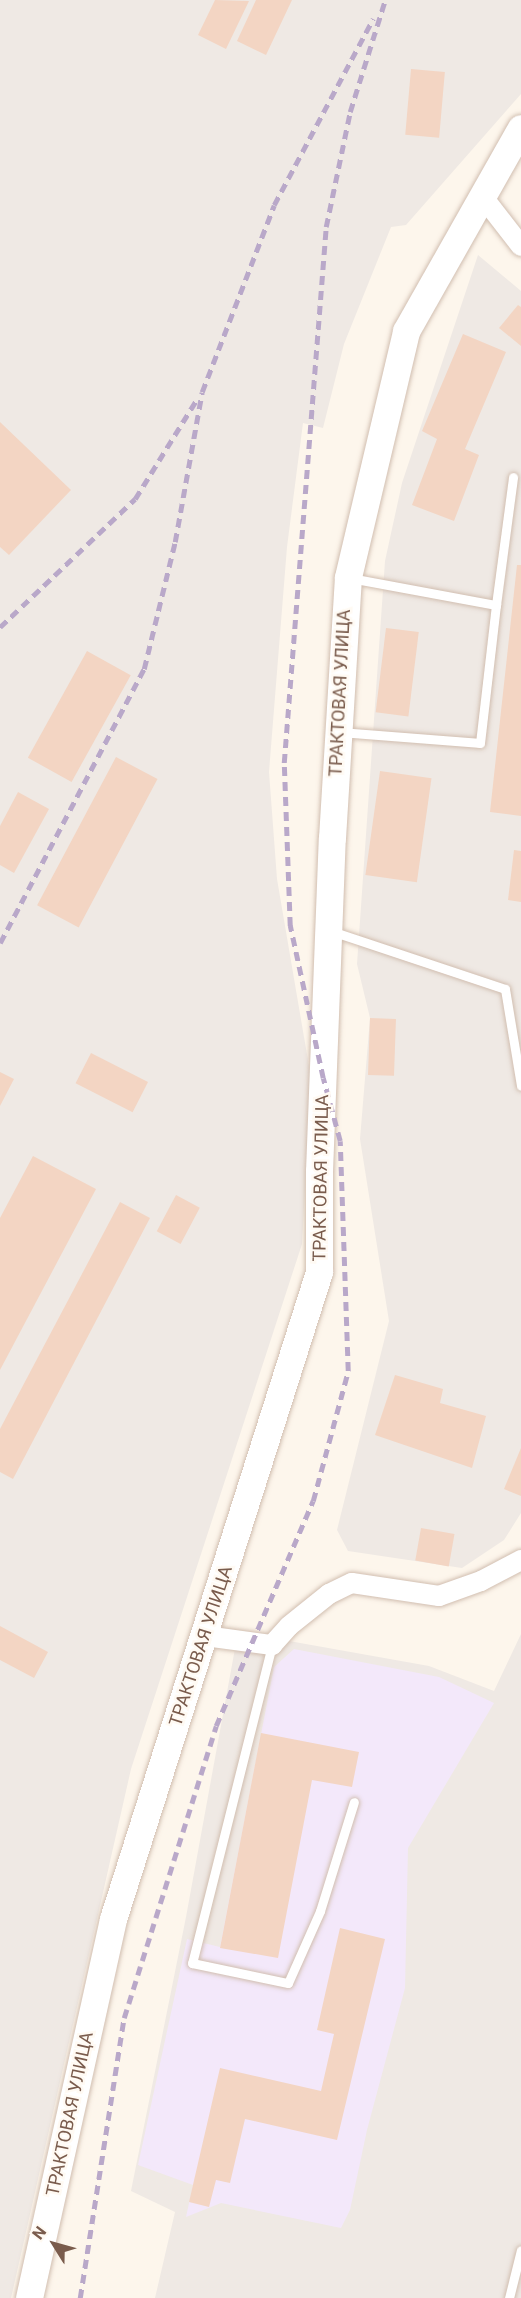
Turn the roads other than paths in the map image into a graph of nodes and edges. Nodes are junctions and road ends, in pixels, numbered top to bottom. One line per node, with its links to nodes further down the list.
1 (521, 128): 2 (main road, ТРАКТОВАЯ УЛИЦА)
2 (483, 197): 3 (street); 5 (main road, ТРАКТОВАЯ УЛИЦА)
3 (521, 246)
4 (513, 477): 6 (lane)
5 (348, 578): 6 (lane); 7 (main road, ТРАКТОВАЯ УЛИЦА)
6 (496, 605): 7 (lane)
7 (338, 732): 8 (main road, ТРАКТОВАЯ УЛИЦА)
8 (329, 930): 9 (lane); 11 (main road, ТРАКТОВАЯ УЛИЦА)
9 (521, 1086)
10 (521, 1560): 12 (street)
11 (205, 1636): 12 (street); 15 (main road, ТРАКТОВАЯ УЛИЦА)
12 (272, 1645): 13 (lane)
13 (354, 1802)
14 (521, 2250): 16 (lane)
15 (29, 2298)
16 (509, 2298)

